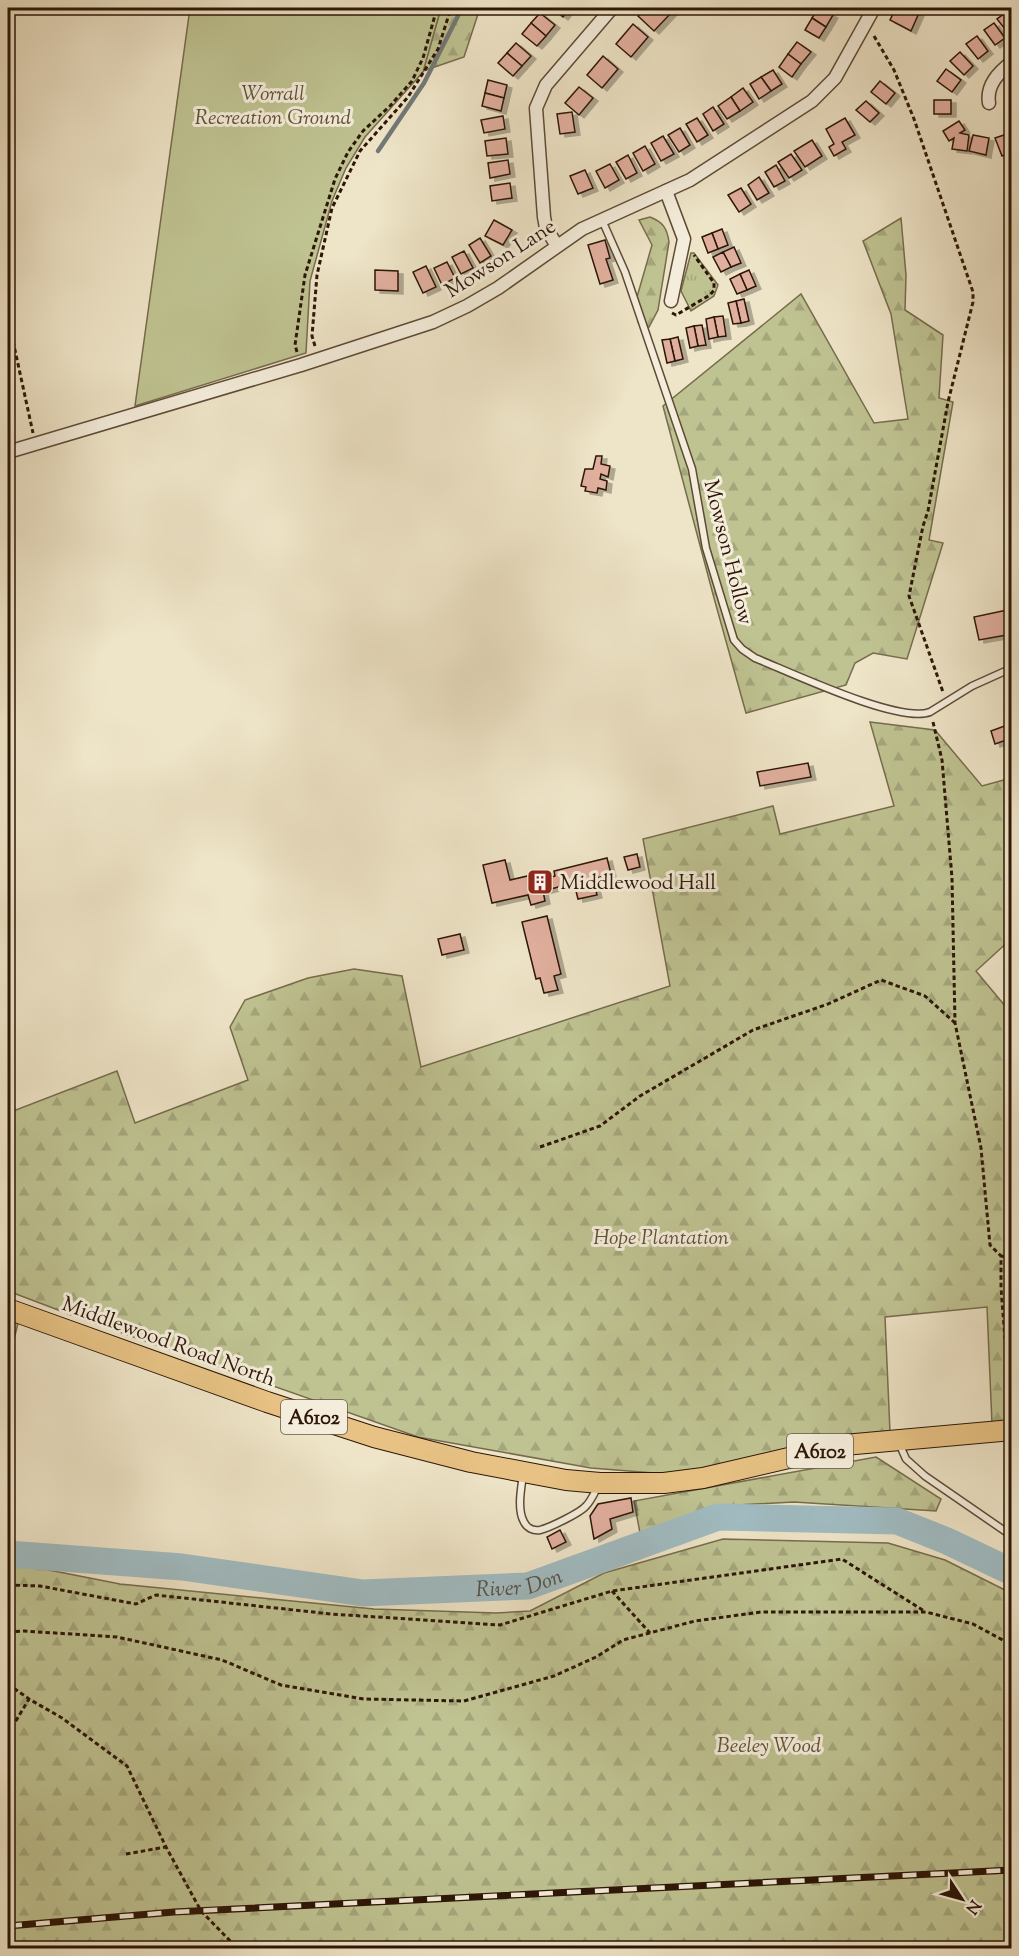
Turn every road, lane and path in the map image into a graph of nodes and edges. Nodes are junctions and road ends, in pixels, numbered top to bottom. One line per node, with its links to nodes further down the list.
1 (437, 8): 15 (path)
2 (451, 8): 14 (path)
3 (612, 8): 10 (street)
4 (874, 8): 5 (street, Mowson Lane)
5 (864, 26): 8 (street, Mowson Lane); 19 (path)
6 (1011, 62): 7 (street)
7 (989, 103)
8 (666, 191): 9 (street, Mowson Lane); 11 (street)
9 (602, 219): 10 (street, Mowson Lane); 19 (lane, Mowson Hollow)
10 (556, 246): 14 (street, Mowson Lane)
11 (682, 248): 12 (street); 12 (path)
12 (671, 301)
13 (8, 327): 16 (path)
14 (319, 360): 15 (street, Mowson Lane)
15 (301, 365): 16 (street, Mowson Lane)
16 (40, 443): 17 (street, Mowson Lane)
17 (8, 452)
18 (1011, 668): 19 (lane)
19 (930, 712): 20 (path)
20 (955, 1023): 21 (path); 22 (path)
21 (540, 1147)
22 (1001, 1256): 23 (path); 25 (path)
23 (1011, 1258)
24 (8, 1309): 27 (main road, Middlewood Road North / A6102)
25 (1011, 1430): 26 (main road, A6102)
26 (900, 1440): 28 (main road, Middlewood Road North / A6102); 29 (lane)
27 (523, 1472): 28 (main road, Middlewood Road North / A6102); 28 (lane)
28 (600, 1483)
29 (1011, 1536)
30 (8, 1585): 31 (path)
31 (612, 1591): 32 (path); 34 (path)
32 (926, 1612): 34 (path); 35 (path)
33 (8, 1632): 34 (path)
34 (650, 1633)
35 (1011, 1645)
36 (8, 1684): 37 (path)
37 (29, 1699): 38 (path); 39 (path)
38 (8, 1734)
39 (166, 1846): 40 (path); 41 (path)
40 (126, 1854)
41 (237, 1948)

